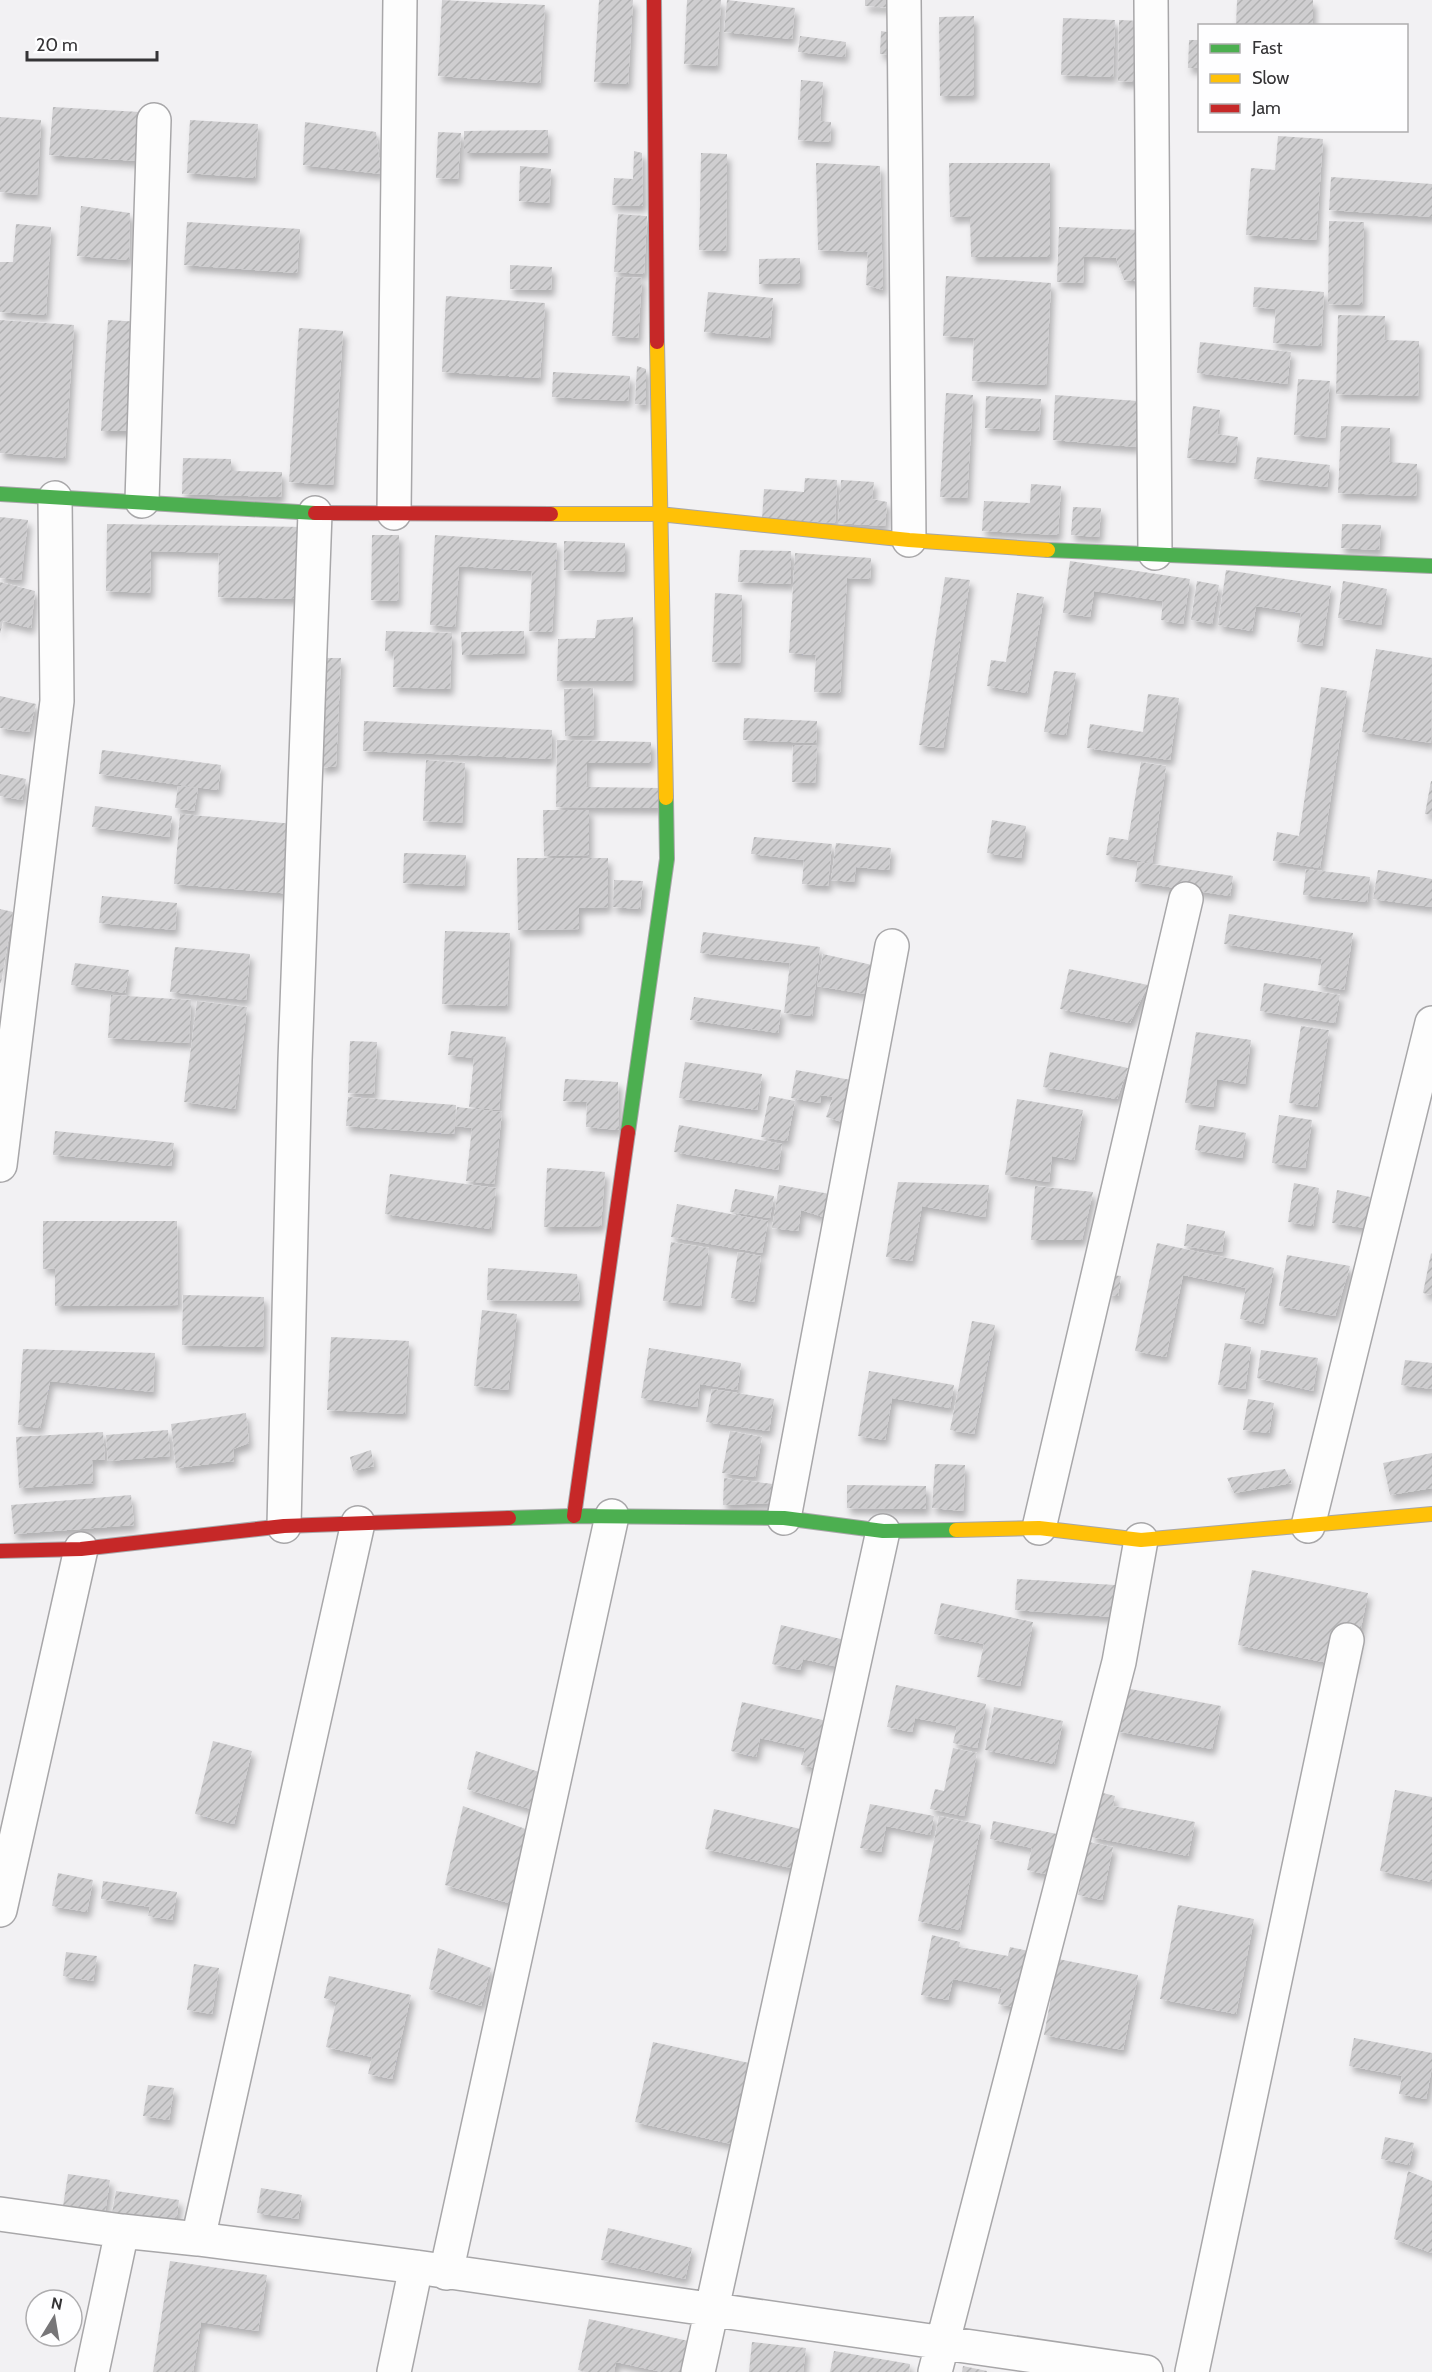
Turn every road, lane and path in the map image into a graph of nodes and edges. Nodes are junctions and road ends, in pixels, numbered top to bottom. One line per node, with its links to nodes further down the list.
1 (400, 0): 10 (street)
2 (654, 0): 11 (street)
3 (904, 0): 12 (street)
4 (1151, 0): 13 (street)
5 (154, 120): 8 (street)
6 (0, 494): 7 (street)
7 (55, 498): 8 (street); 18 (street)
8 (142, 501): 9 (street)
9 (315, 513): 10 (street); 24 (street)
10 (394, 513): 11 (street)
11 (658, 514): 12 (street); 20 (street)
12 (909, 540): 13 (street)
13 (1155, 553): 14 (street)
14 (1432, 566)
15 (1186, 899): 26 (street)
16 (892, 946): 22 (street)
17 (1432, 1023): 25 (street)
18 (0, 1165)
19 (1432, 1514): 25 (street)
20 (574, 1516): 21 (street); 23 (street)
21 (612, 1516): 22 (street); 36 (street)
22 (784, 1518): 27 (street)
23 (358, 1523): 24 (street); 35 (street)
24 (284, 1526): 29 (street)
25 (1308, 1526): 28 (street)
26 (1039, 1528): 27 (street); 28 (street)
27 (883, 1531): 37 (street)
28 (1141, 1540): 38 (street)
29 (81, 1549): 30 (street); 32 (street)
30 (0, 1551)
31 (1347, 1640): 43 (street)
32 (0, 1910)
33 (0, 2214): 34 (street)
34 (122, 2231): 35 (street); 39 (street)
35 (198, 2239): 36 (street)
36 (431, 2270): 37 (street); 40 (street)
37 (713, 2311): 38 (street); 41 (street)
38 (938, 2357): 42 (street)
39 (92, 2372)
40 (394, 2372)
41 (698, 2372)
42 (1146, 2372)
43 (1192, 2372)

